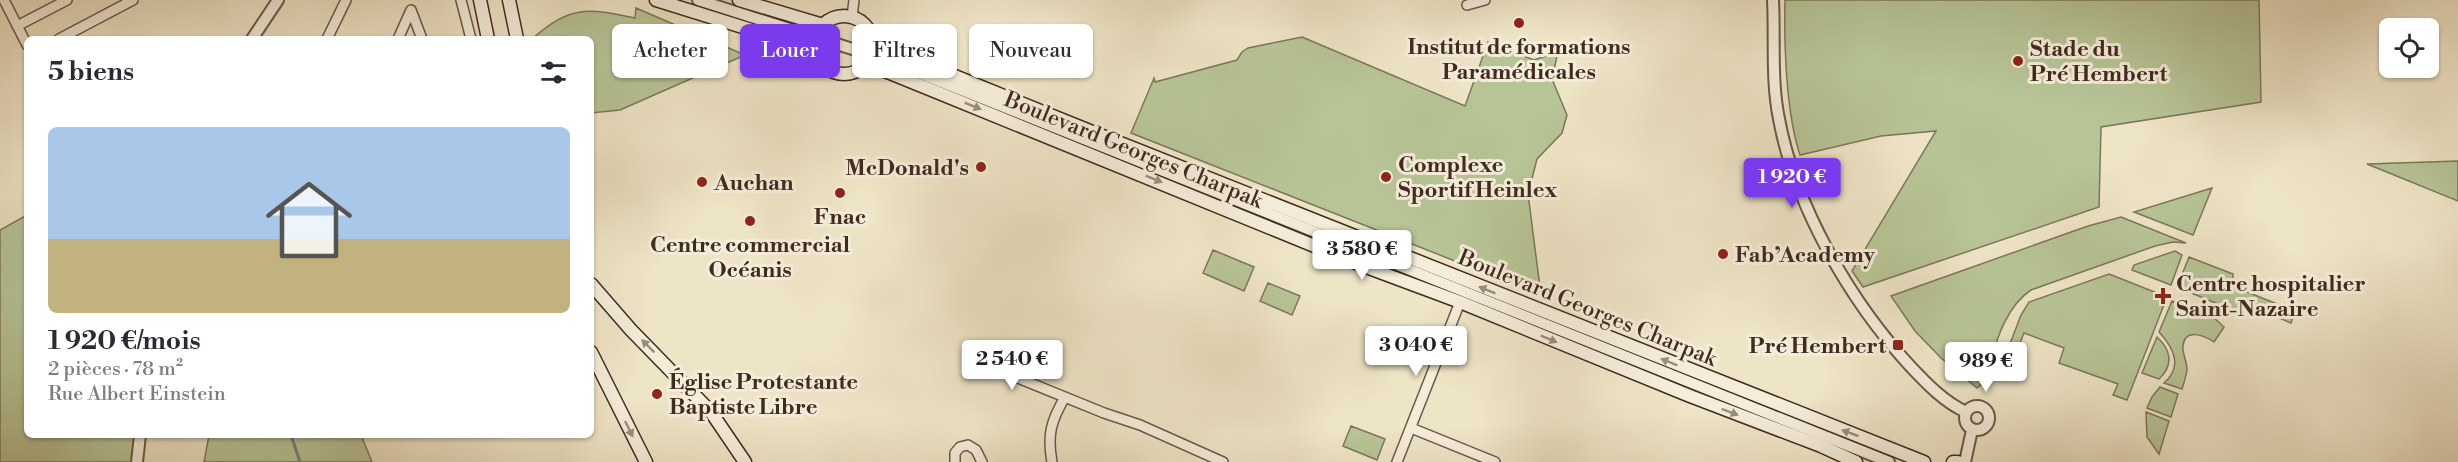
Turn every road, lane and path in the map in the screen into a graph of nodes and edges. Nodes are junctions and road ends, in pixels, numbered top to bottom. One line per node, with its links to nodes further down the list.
1 (4, 0): 21 (street)
2 (67, 0): 21 (street)
3 (133, 0): 23 (street)
4 (278, 0): 24 (street)
5 (346, 0): 25 (street)
6 (461, 0): 28 (street)
7 (480, 0): 29 (main road)
8 (509, 0): 30 (main road)
9 (656, 0): 22 (main road)
10 (698, 0): 17 (street)
11 (739, 0): 18 (main road)
12 (854, 0): 16 (street)
13 (1485, 0): 15 (street)
14 (1773, 0): 40 (street)
15 (1467, 5)
16 (852, 17): 19 (main road); 20 (main road, Boulevard Georges Charpak)
17 (792, 24)
18 (810, 24)
19 (828, 24)
20 (865, 24)
21 (17, 26): 31 (street)
22 (740, 27)
23 (65, 36)
24 (254, 36)
25 (328, 36)
26 (399, 36): 27 (street)
27 (421, 36)
28 (470, 36)
29 (487, 36)
30 (516, 36)
31 (24, 39)
32 (957, 77): 55 (main road, Boulevard Georges Charpak, one-way to 32)
33 (903, 78): 36 (main road, Boulevard Georges Charpak, one-way to 36)
34 (932, 78): 54 (street)
35 (594, 288): 46 (main road, one-way to 35)
36 (1460, 302): 41 (street); 53 (main road, Boulevard Georges Charpak, one-way to 53)
37 (594, 358): 45 (main road, one-way to 45)
38 (969, 358): 39 (street)
39 (1065, 397): 49 (street); 50 (street)
40 (1966, 412): 42 (street); 42 (street)
41 (1411, 428): 51 (street); 52 (street)
42 (1972, 430): 58 (street)
43 (140, 438): 44 (street)
44 (137, 462)
45 (646, 462)
46 (745, 462)
47 (955, 462): 48 (street)
48 (982, 462)
49 (1052, 462)
50 (1223, 462)
51 (1396, 462)
52 (1495, 462)
53 (1857, 462)
54 (1888, 462)
55 (1924, 462)
56 (1953, 462): 57 (main road)
57 (1958, 462)
58 (1965, 462)

